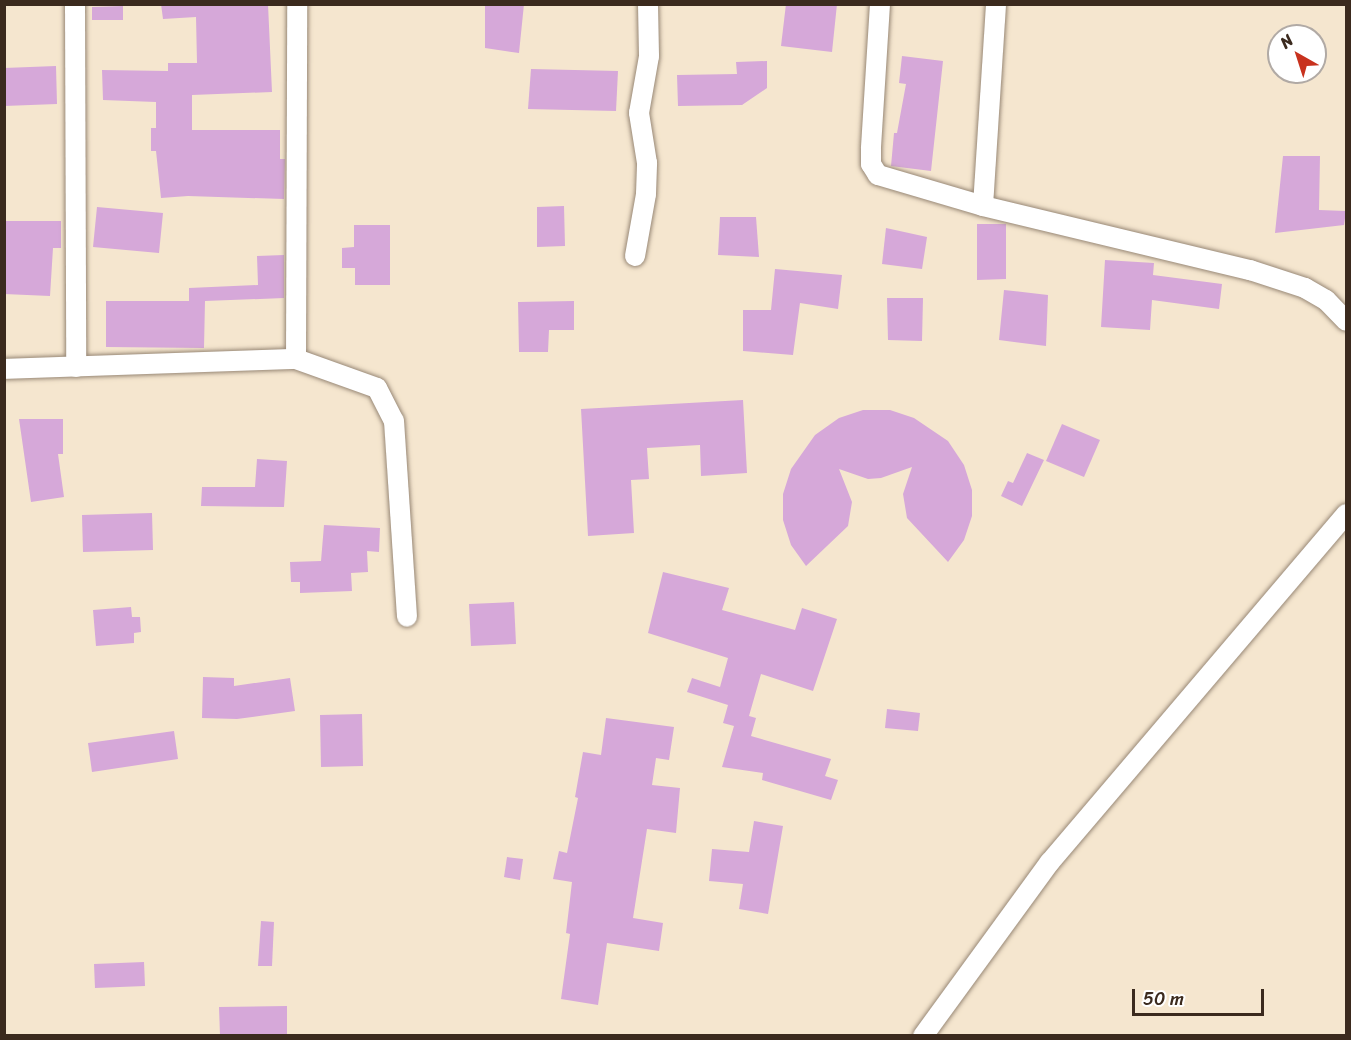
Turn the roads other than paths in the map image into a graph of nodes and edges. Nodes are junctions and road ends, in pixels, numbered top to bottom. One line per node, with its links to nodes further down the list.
1 (75, 4): 10 (street)
2 (297, 4): 9 (street)
3 (648, 4): 7 (street)
4 (880, 4): 6 (street)
5 (996, 4): 6 (street)
6 (983, 206): 8 (street)
7 (635, 256)
8 (1347, 321)
9 (296, 359): 10 (street); 13 (street)
10 (76, 367): 11 (street)
11 (4, 369)
12 (1343, 525): 14 (street)
13 (407, 617)
14 (923, 1035)

